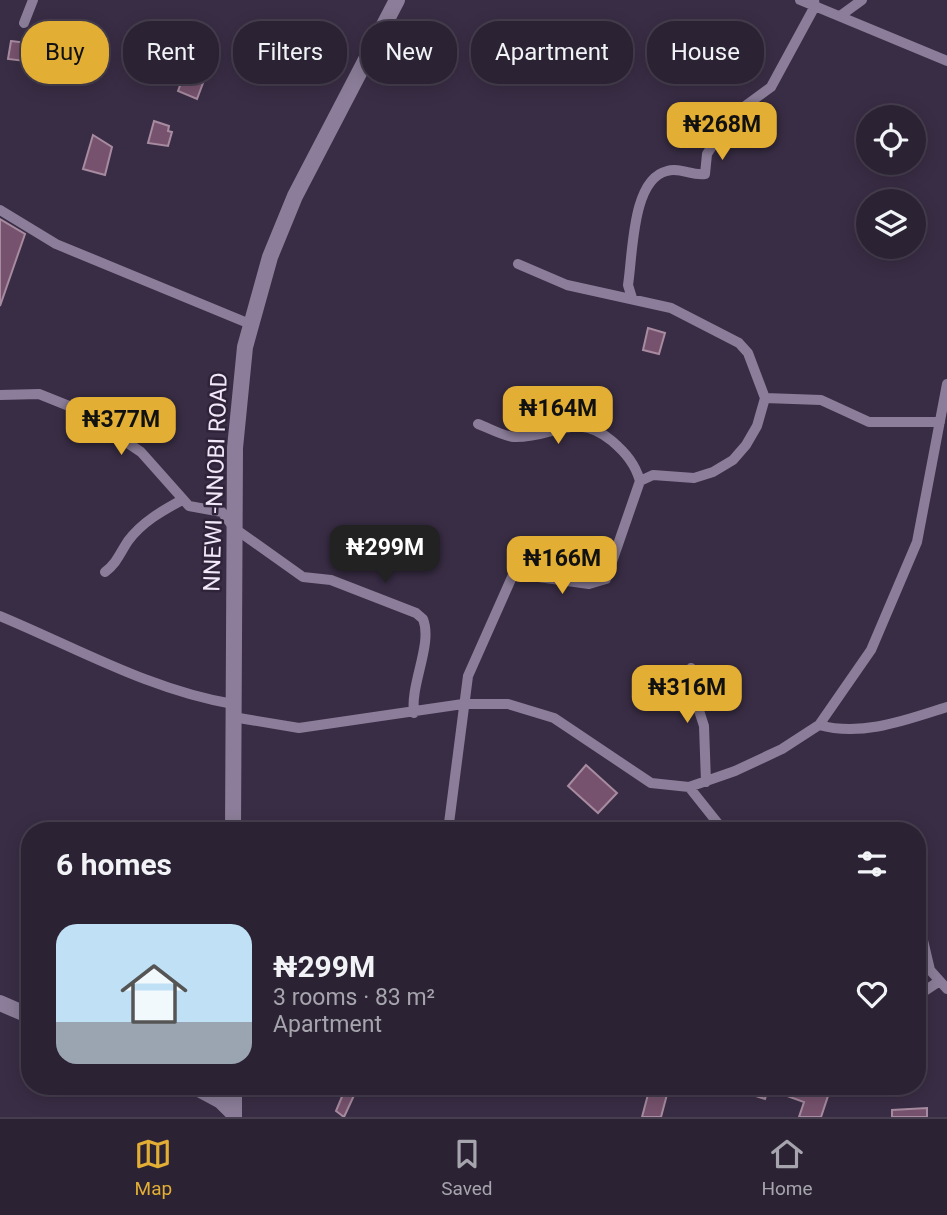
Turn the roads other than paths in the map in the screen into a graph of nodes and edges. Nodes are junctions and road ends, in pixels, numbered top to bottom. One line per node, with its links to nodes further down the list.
1 (33, 0): 7 (street)
2 (397, 0): 12 (main road, NNEWI -NNOBI ROAD)
3 (800, 0): 5 (street)
4 (862, 0): 6 (street)
5 (815, 3): 6 (street); 11 (street)
6 (841, 16): 8 (street)
7 (25, 21)
8 (947, 61)
9 (0, 210): 12 (street)
10 (518, 264): 11 (street)
11 (632, 298): 15 (street)
12 (250, 324): 20 (main road, NNEWI -NNOBI ROAD)
13 (947, 384): 16 (street)
14 (0, 395): 19 (street)
15 (765, 398): 16 (street); 18 (street)
16 (940, 422): 28 (street)
17 (478, 424): 18 (street)
18 (640, 481): 24 (street)
19 (182, 500): 20 (street); 21 (street)
20 (234, 528): 26 (main road, NNEWI -NNOBI ROAD); 27 (street)
21 (105, 572)
22 (0, 616): 26 (street)
23 (691, 668): 29 (street)
24 (463, 704): 27 (street); 30 (street); 32 (street)
25 (947, 707): 28 (street)
26 (233, 711): 27 (street); 31 (main road, NNEWI -NNOBI ROAD)
27 (414, 713)
28 (819, 725): 29 (street)
29 (706, 782): 30 (street)
30 (689, 787): 33 (street)
31 (233, 822)
32 (449, 822)
33 (717, 822)
34 (926, 953): 35 (street)
35 (943, 985): 36 (street)
36 (926, 992)
37 (0, 1003): 38 (main road)
38 (21, 1012)
39 (213, 1095): 41 (main road)
40 (234, 1095): 41 (main road)
41 (234, 1115)

